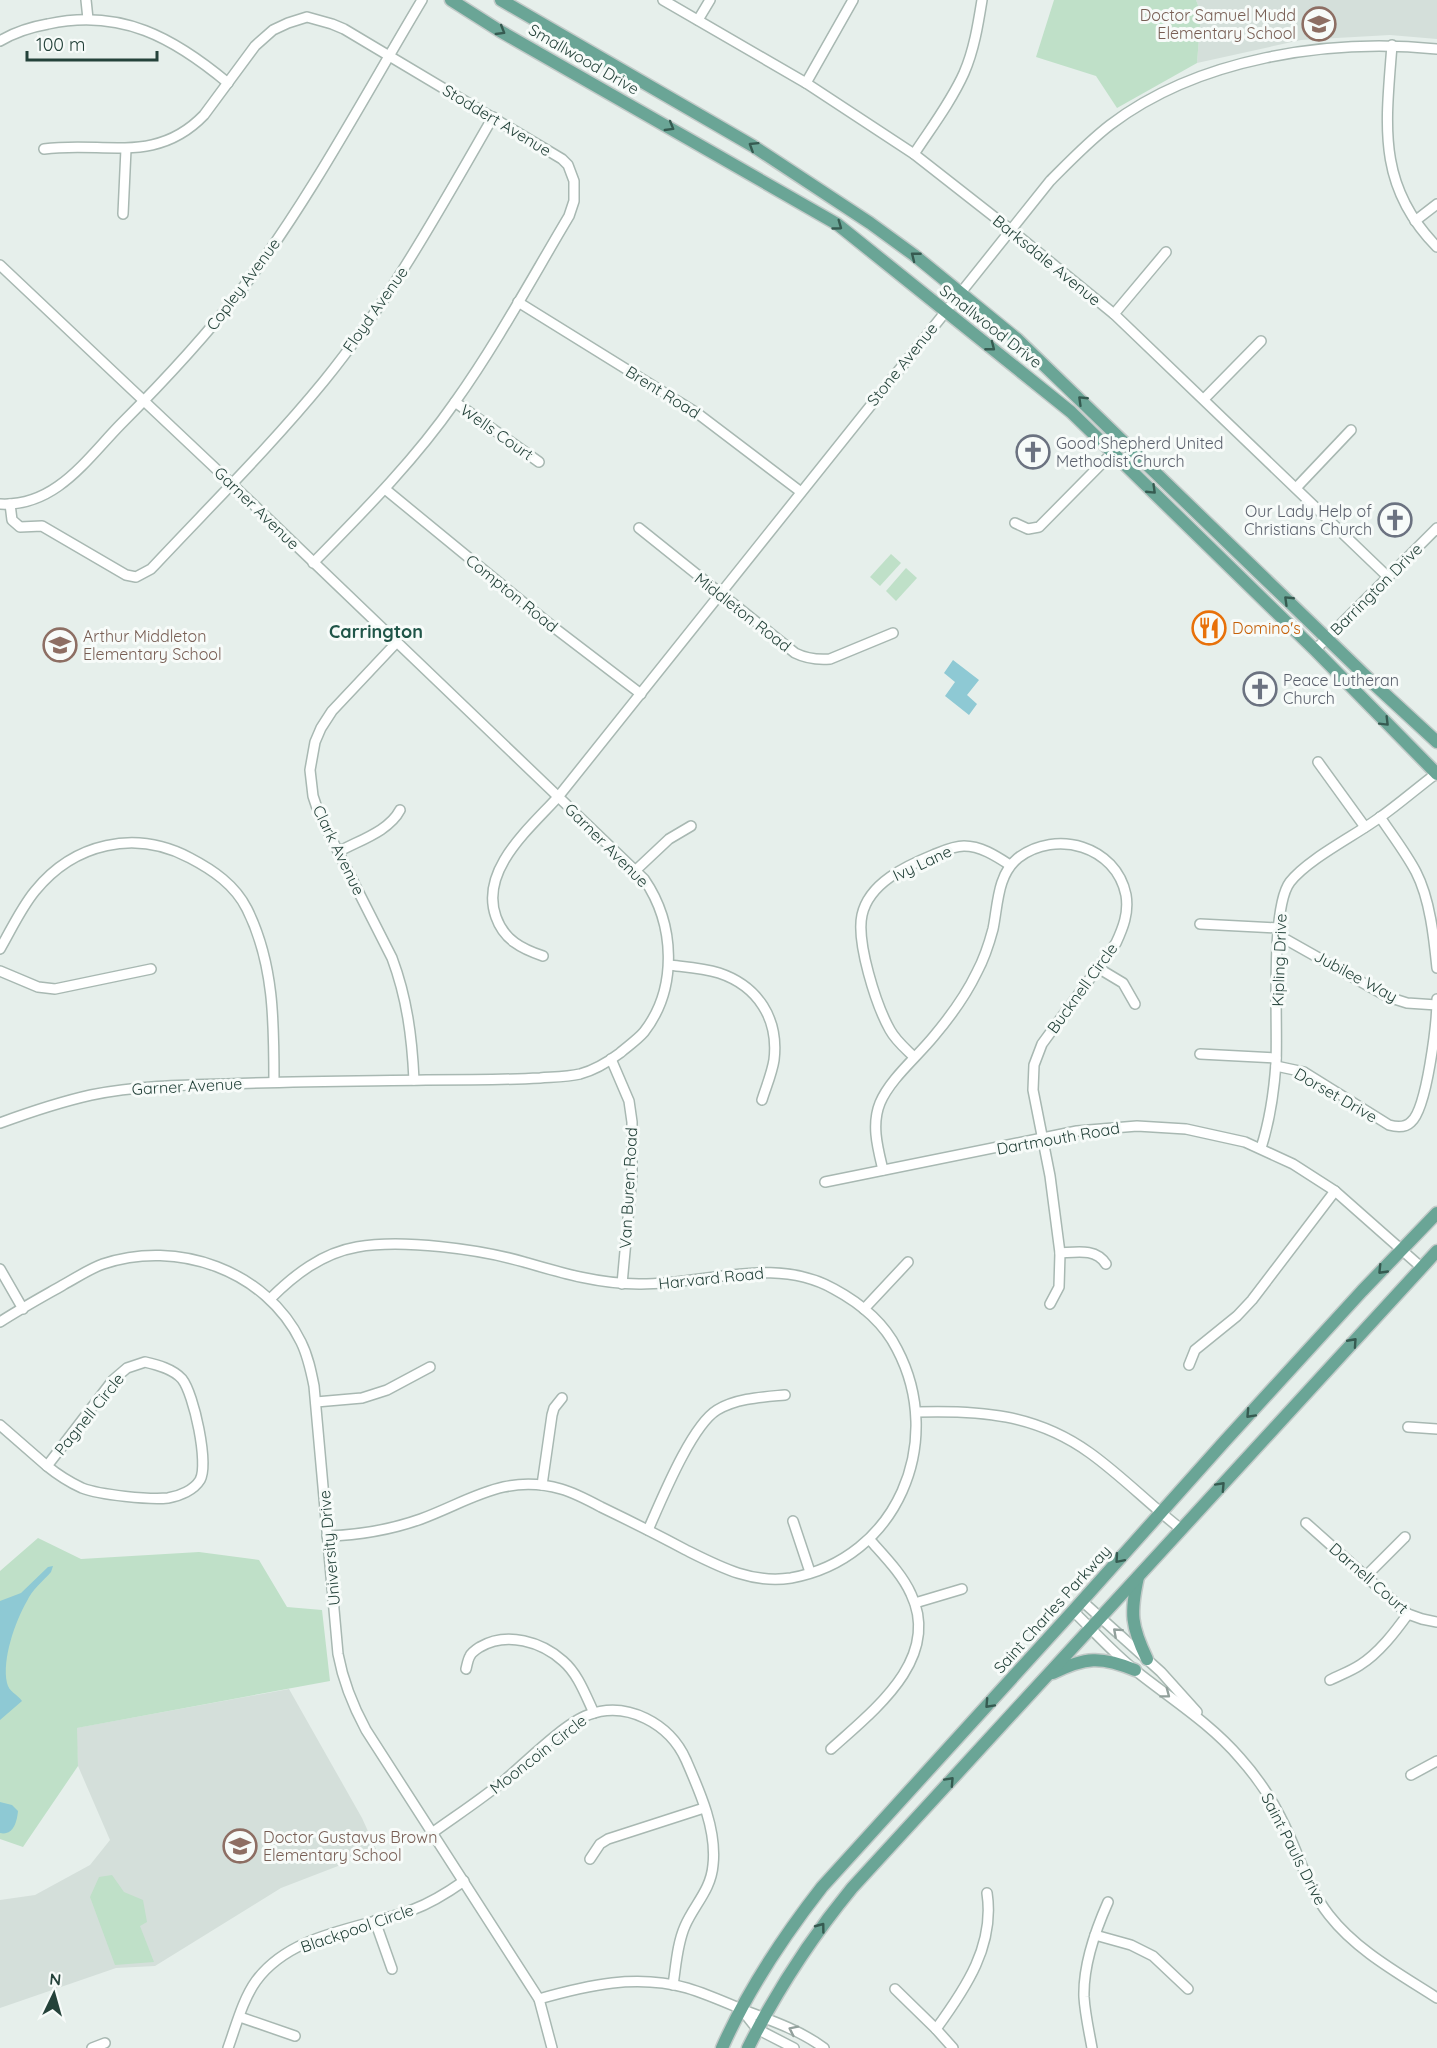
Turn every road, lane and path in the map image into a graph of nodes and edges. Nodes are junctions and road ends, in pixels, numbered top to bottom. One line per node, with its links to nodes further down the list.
1 (86, 0): 9 (street)
2 (422, 0): 14 (street, Copley Avenue)
3 (451, 0): 30 (main road, Smallwood Drive, one-way to 30)
4 (501, 0): 28 (main road, Smallwood Drive, one-way to 4)
5 (663, 0): 10 (street, Barksdale Avenue)
6 (710, 0): 10 (street)
7 (853, 0): 16 (street)
8 (982, 0): 20 (street)
9 (88, 19): 11 (street); 15 (street)
10 (698, 20): 16 (street, Barksdale Avenue)
11 (0, 40)
12 (1392, 45): 13 (street, Stone Avenue); 23 (street); 24 (street, Stone Avenue)
13 (1437, 49)
14 (388, 57): 15 (street, Stoddert Avenue); 17 (street, Stoddert Avenue); 34 (street, Copley Avenue)
15 (228, 83): 19 (street, Stoddert Avenue)
16 (806, 83): 20 (street, Barksdale Avenue)
17 (494, 117): 29 (street, Stoddert Avenue); 40 (street, Floyd Avenue)
18 (44, 148): 19 (street, Stoddert Avenue)
19 (126, 149): 22 (street)
20 (914, 154): 24 (street, Barksdale Avenue)
21 (1437, 204): 23 (street)
22 (123, 214)
23 (1415, 220): 25 (street)
24 (1011, 230): 28 (street, Stone Avenue); 31 (street, Barksdale Avenue)
25 (1437, 247)
26 (1166, 252): 31 (street)
27 (0, 265): 34 (street, Garner Avenue)
28 (961, 292): 30 (street, Stone Avenue); 37 (main road, Smallwood Drive, one-way to 28)
29 (518, 302): 35 (street, Stoddert Avenue); 43 (street, Brent Road)
30 (945, 311): 38 (main road, Smallwood Drive, one-way to 38); 43 (street, Stone Avenue)
31 (1114, 314): 33 (street, Barksdale Avenue)
32 (1261, 341): 33 (street)
33 (1204, 399): 41 (street, Barksdale Avenue)
34 (143, 401): 40 (street, Garner Avenue); 45 (street, Copley Avenue)
35 (455, 402): 39 (street, Wells Court); 42 (street, Stoddert Avenue)
36 (1351, 430): 41 (street)
37 (1124, 441): 38 (street); 53 (main road, Smallwood Drive, one-way to 37)
38 (1113, 452): 46 (street); 55 (main road, Smallwood Drive, one-way to 55)
39 (539, 462)
40 (232, 484): 45 (street, Floyd Avenue); 49 (street, Garner Avenue)
41 (1296, 488): 50 (street, Barksdale Avenue)
42 (385, 489): 49 (street, Stoddert Avenue); 56 (street, Compton Road)
43 (801, 492): 51 (street, Stone Avenue)
44 (0, 504): 45 (street, Copley Avenue)
45 (10, 504)
46 (1016, 523)
47 (639, 528): 51 (street, Middleton Road)
48 (1437, 528): 50 (street, Barrington Drive)
49 (314, 563): 54 (street, Garner Avenue)
50 (1387, 576): 53 (street, Barrington Drive)
51 (719, 594): 52 (street, Middleton Road); 56 (street, Stone Avenue)
52 (892, 633)
53 (1327, 638): 55 (street, Barrington Drive); 57 (main road, Smallwood Drive)
54 (397, 642): 60 (street, Garner Avenue); 65 (street, Clark Avenue)
55 (1315, 650): 59 (main road, Smallwood Drive, one-way to 59)
56 (641, 694): 60 (street, Stone Avenue)
57 (1437, 742)
58 (1318, 762): 64 (street)
59 (1437, 774): 62 (street, Kipling Drive)
60 (558, 797): 67 (street, Garner Avenue); 71 (street, Stone Avenue)
61 (400, 810): 65 (street)
62 (1380, 817): 64 (street, Kipling Drive); 74 (street)
63 (691, 826): 67 (street)
64 (1365, 827): 69 (street, Kipling Drive)
65 (340, 851): 84 (street, Clark Avenue)
66 (1010, 865): 73 (street, Bucknell Circle); 81 (street); 81 (street, Ivy Lane)
67 (636, 870): 72 (street, Garner Avenue)
68 (1200, 924): 69 (street)
69 (1279, 931): 79 (street, Jubilee Way); 83 (street, Kipling Drive)
70 (0, 949): 85 (street)
71 (543, 956)
72 (669, 965): 82 (street, Garner Avenue); 86 (street)
73 (1098, 968): 78 (street); 88 (street, Bucknell Circle)
74 (1437, 968)
75 (151, 969): 76 (street)
76 (0, 971)
77 (1437, 999): 79 (street, Dorset Drive)
78 (1135, 1004)
79 (1437, 1005): 83 (street, Dorset Drive)
80 (1200, 1054): 83 (street)
81 (914, 1057): 90 (street)
82 (611, 1059): 84 (street, Garner Avenue); 101 (street, Van Buren Road)
83 (1276, 1062): 89 (street, Kipling Drive)
84 (414, 1080): 85 (street, Garner Avenue)
85 (274, 1082): 87 (street, Garner Avenue)
86 (762, 1100)
87 (0, 1123)
88 (1044, 1139): 89 (street, Dartmouth Road); 90 (street, Dartmouth Road); 96 (street, Bucknell Circle)
89 (1261, 1148): 92 (street, Dartmouth Road)
90 (883, 1170): 91 (street, Dartmouth Road)
91 (825, 1182)
92 (1335, 1191): 94 (street, Dartmouth Road); 107 (street)
93 (1437, 1213): 94 (main road, Saint Charles Parkway)
94 (1401, 1250): 99 (street, Dartmouth Road); 118 (main road, Saint Charles Parkway, one-way to 118)
95 (1437, 1251): 99 (main road)
96 (1060, 1253): 98 (street); 103 (street, Bucknell Circle)
97 (908, 1263): 105 (street)
98 (1106, 1264)
99 (1421, 1268): 121 (main road, one-way to 99)
100 (0, 1269): 104 (street)
101 (622, 1284): 102 (street, Harvard Road); 105 (street, Harvard Road)
102 (270, 1299): 104 (street, University Drive); 111 (street, University Drive)
103 (1050, 1304)
104 (23, 1309): 106 (street, University Drive)
105 (864, 1309): 112 (street, Harvard Road)
106 (0, 1322)
107 (1189, 1365)
108 (430, 1367): 111 (street)
109 (785, 1395): 122 (street)
110 (562, 1398): 117 (street)
111 (316, 1402): 123 (street, University Drive)
112 (916, 1412): 118 (street); 125 (street, Harvard Road)
113 (0, 1425): 116 (street, Pagnell Circle)
114 (1408, 1427): 115 (street)
115 (1437, 1429)
116 (47, 1466): 116 (street, Pagnell Circle)
117 (542, 1485): 122 (street, Harvard Road); 123 (street, Harvard Road)
118 (1160, 1512): 121 (street); 130 (main road, Saint Charles Parkway, one-way to 130)
119 (793, 1521): 126 (street)
120 (1306, 1523): 128 (street, Darnell Court)
121 (1181, 1529): 127 (main road)
122 (648, 1530): 126 (street, Harvard Road)
123 (327, 1536): 148 (street, University Drive)
124 (1405, 1537): 128 (street)
125 (870, 1540): 126 (street, Harvard Road); 131 (street)
126 (810, 1572)
127 (1138, 1576): 134 (main road); 137 (main road)
128 (1366, 1576): 133 (street, Darnell Court)
129 (963, 1589): 131 (street)
130 (1083, 1600): 132 (main road, Saint Charles Parkway); 134 (street, Saint Pauls Drive)
131 (915, 1603): 144 (street)
132 (1073, 1611): 136 (street, Saint Pauls Drive); 161 (main road, Saint Charles Parkway, one-way to 161)
133 (1408, 1614): 135 (street, Darnell Court); 141 (street)
134 (1101, 1617): 136 (main road); 137 (street, Saint Pauls Drive, one-way to 134)
135 (1437, 1622)
136 (1090, 1628): 139 (street, Saint Pauls Drive); 140 (main road)
137 (1147, 1659): 143 (street, Saint Pauls Drive)
138 (466, 1669): 142 (street)
139 (1135, 1670): 140 (main road); 143 (street, Saint Pauls Drive, one-way to 143)
140 (1046, 1677): 163 (main road, one-way to 140)
141 (1330, 1680)
142 (594, 1713): 147 (street, Mooncoin Circle); 148 (street, Mooncoin Circle)
143 (1216, 1734): 159 (street, Saint Pauls Drive)
144 (831, 1749)
145 (1437, 1761): 146 (street)
146 (1411, 1774)
147 (704, 1808): 149 (street); 156 (street, Mooncoin Circle)
148 (432, 1833): 150 (street, University Drive)
149 (590, 1858)
150 (464, 1881): 153 (street, Blackpool Circle); 160 (street, University Drive)
151 (987, 1893): 165 (street)
152 (1108, 1902): 154 (street)
153 (375, 1921): 155 (street); 162 (street, Blackpool Circle)
154 (1095, 1935): 158 (street); 176 (street)
155 (392, 1969)
156 (673, 1985): 160 (street); 161 (street)
157 (895, 1989): 165 (street)
158 (1188, 1989)
159 (1437, 1998)
160 (539, 1999): 170 (street, University Drive)
161 (740, 2008): 163 (street); 164 (street); 171 (main road, Saint Charles Parkway)
162 (240, 2017): 166 (street); 169 (street, Blackpool Circle)
163 (763, 2017): 164 (main road); 174 (street, one-way to 163)
164 (758, 2029): 172 (main road); 173 (street)
165 (936, 2029): 175 (street)
166 (295, 2036)
167 (105, 2043): 168 (street)
168 (92, 2048)
169 (228, 2048)
170 (552, 2048)
171 (722, 2048)
172 (748, 2048)
173 (794, 2048)
174 (824, 2048)
175 (953, 2048)
176 (1092, 2048)

